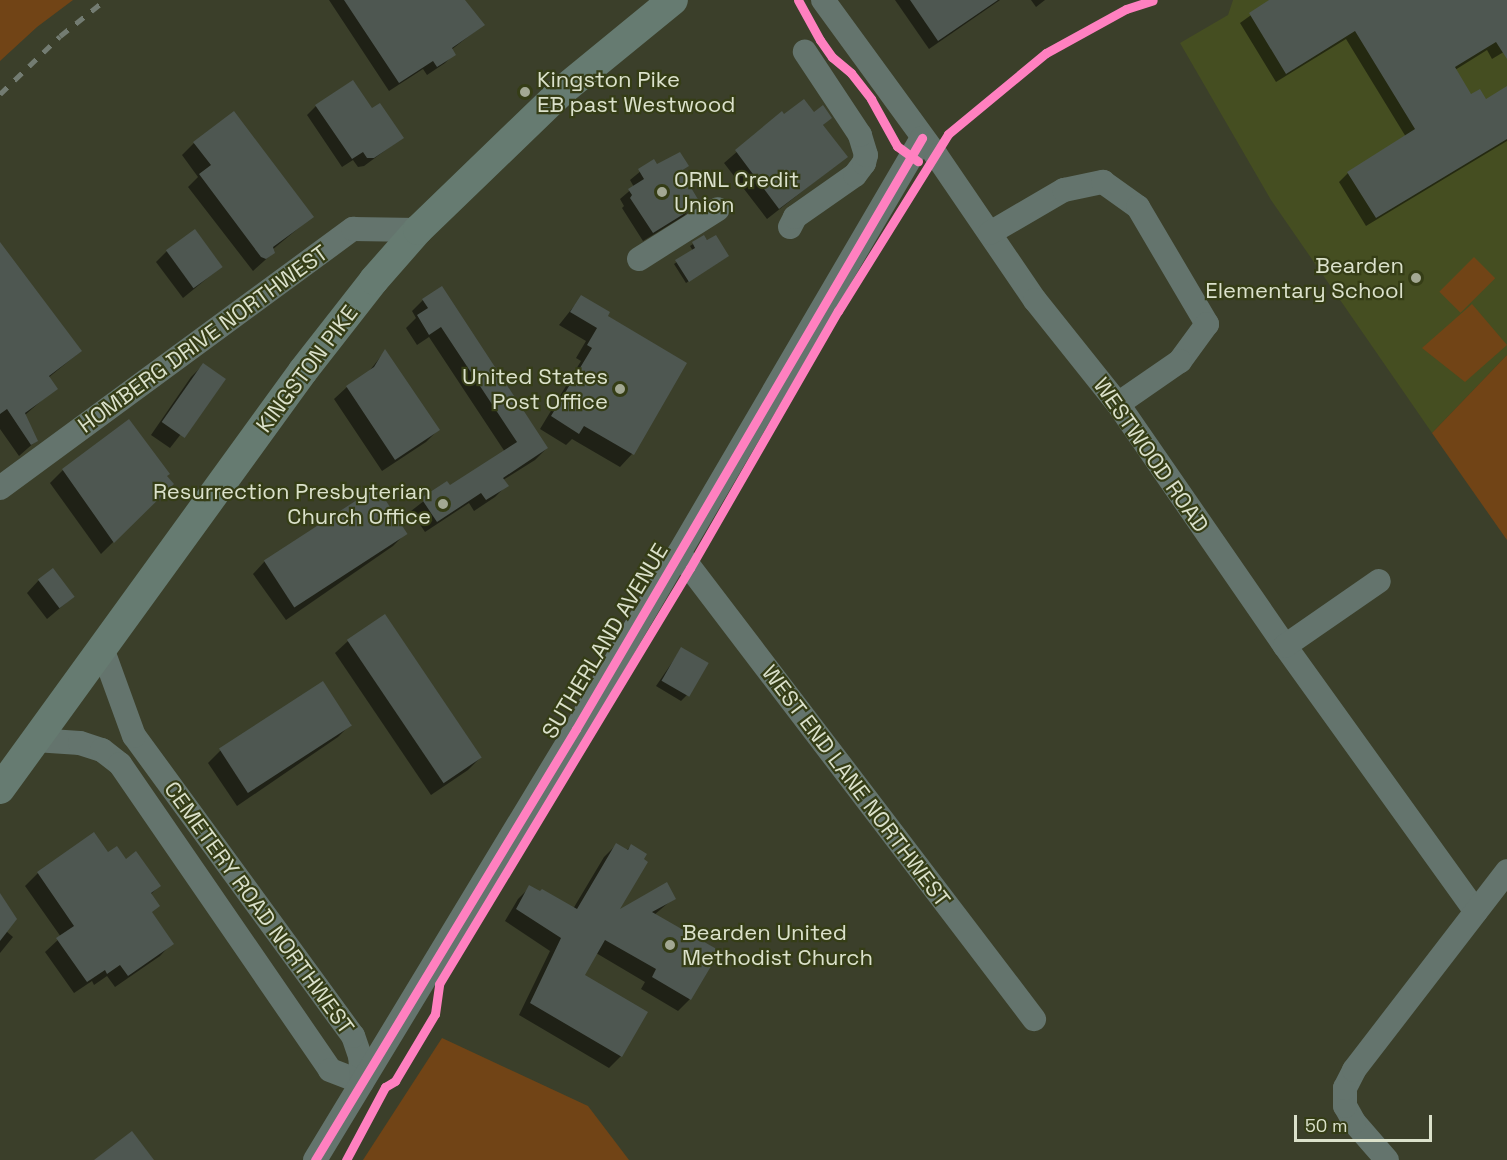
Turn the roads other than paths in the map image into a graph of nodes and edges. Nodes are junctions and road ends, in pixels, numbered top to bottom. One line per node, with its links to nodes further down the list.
1 (673, 0): 7 (main road, KINGSTON PIKE)
2 (823, 0): 4 (street, WESTWOOD ROAD)
3 (805, 52): 6 (street)
4 (922, 138): 8 (street, WESTWOOD ROAD); 12 (street, SUTHERLAND AVENUE)
5 (718, 209): 9 (street)
6 (790, 227)
7 (418, 230): 11 (street, HOMBERG DRIVE NORTHWEST); 15 (main road, KINGSTON PIKE)
8 (990, 233): 10 (street, WESTWOOD ROAD); 10 (street)
9 (639, 259)
10 (1118, 404): 14 (street, WESTWOOD ROAD)
11 (0, 488)
12 (679, 553): 20 (street, WEST END LANE NORTHWEST); 21 (street, SUTHERLAND AVENUE)
13 (1379, 581): 14 (street)
14 (1285, 646): 19 (street, WESTWOOD ROAD)
15 (102, 648): 16 (main road, KINGSTON PIKE); 21 (street, CEMETERY ROAD NORTHWEST)
16 (35, 740): 17 (main road, KINGSTON PIKE); 21 (street, CEMETERY ROAD NORTHWEST)
17 (0, 789)
18 (1507, 871): 19 (street)
19 (1476, 912): 23 (street)
20 (1034, 1019)
21 (362, 1082): 22 (street, SUTHERLAND AVENUE)
22 (315, 1160)
23 (1387, 1160)

